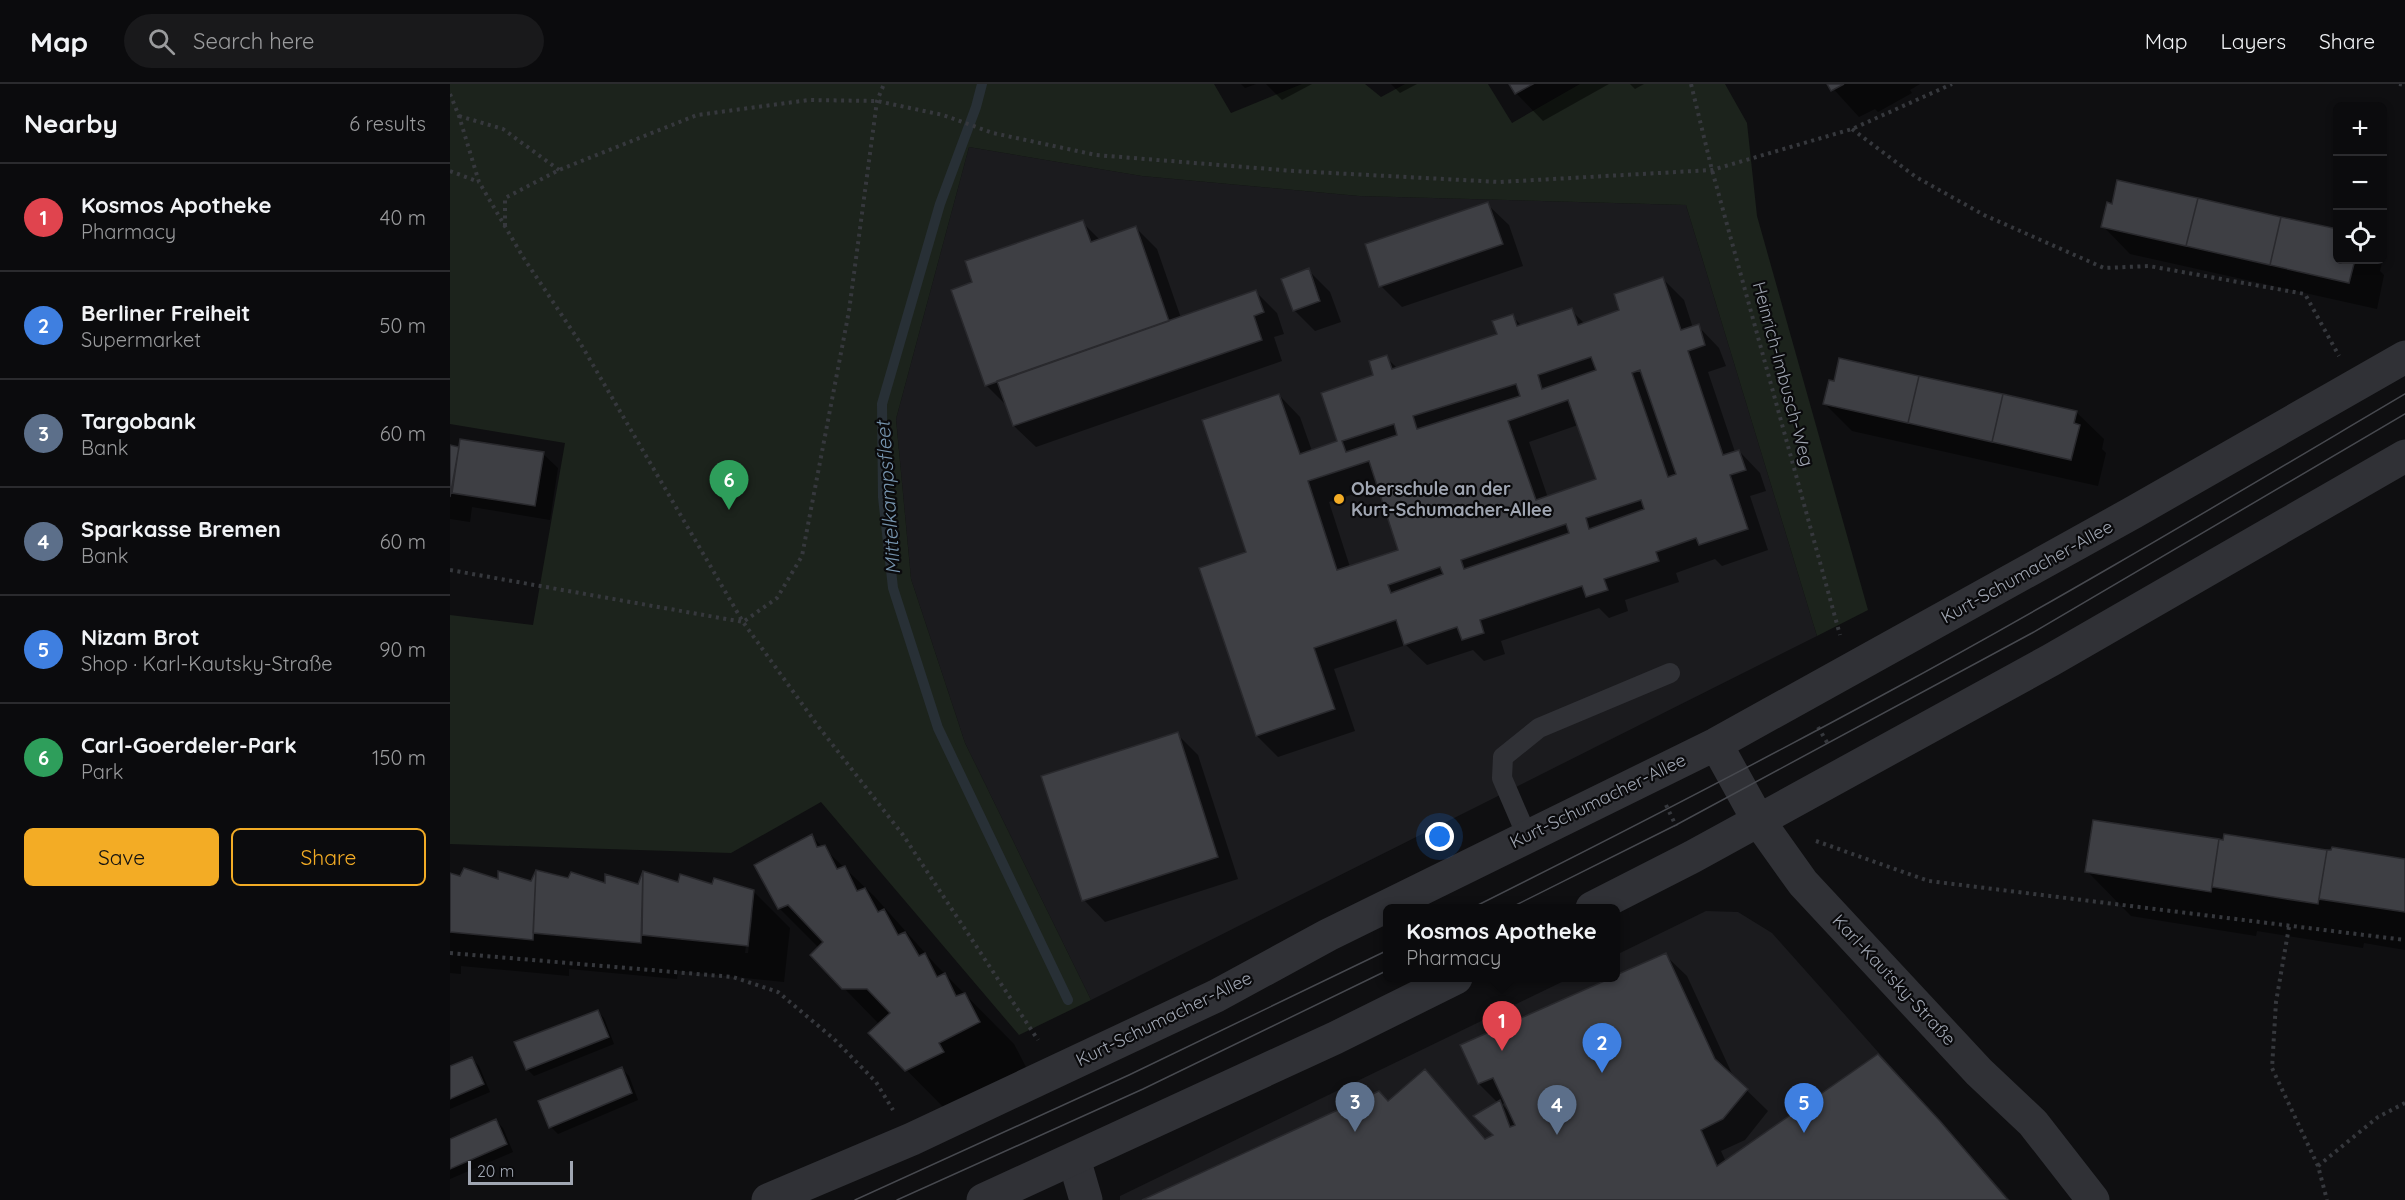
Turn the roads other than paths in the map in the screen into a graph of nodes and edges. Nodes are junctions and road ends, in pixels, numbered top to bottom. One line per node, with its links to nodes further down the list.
1 (2405, 357): 4 (street, Kurt-Schumacher-Allee)
2 (2405, 456): 5 (street)
3 (1670, 673): 6 (lane)
4 (1716, 744): 5 (street, Karl-Kautsky-Straße); 6 (street, Kurt-Schumacher-Allee)
5 (1758, 820): 8 (street); 16 (street, Karl-Kautsky-Straße)
6 (1527, 836): 7 (street, Kurt-Schumacher-Allee)
7 (1390, 904)
8 (1602, 904)
9 (1383, 908): 13 (street, Kurt-Schumacher-Allee)
10 (1447, 982): 11 (street)
11 (1074, 1159): 12 (street); 15 (street)
12 (1029, 1191): 14 (street)
13 (768, 1200)
14 (983, 1200)
15 (1086, 1200)
16 (2093, 1200)

